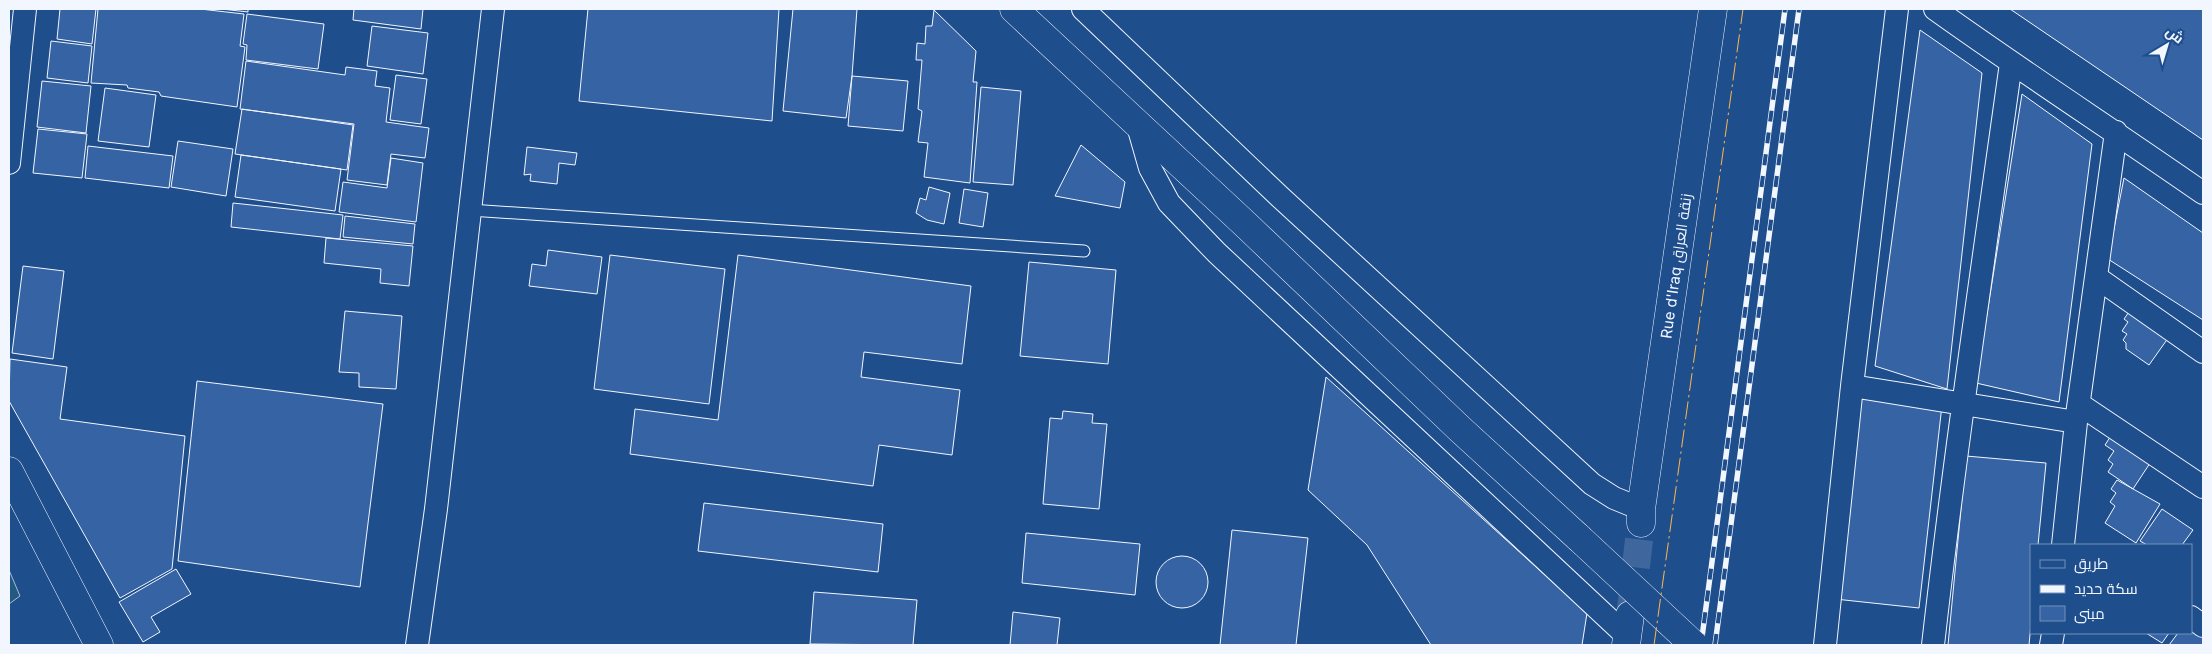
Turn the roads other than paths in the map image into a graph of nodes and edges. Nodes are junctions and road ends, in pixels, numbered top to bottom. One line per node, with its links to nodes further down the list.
1 (25, 9): 11 (street)
2 (493, 9): 13 (street)
3 (1014, 9): 9 (main road)
4 (1083, 9): 22 (street)
5 (1713, 9): 22 (main road, Rue d'Iraq زنقة العراق)
6 (1897, 9): 17 (street)
7 (1935, 9): 8 (street)
8 (2011, 63): 10 (street); 18 (street)
9 (1138, 126): 26 (street); 29 (main road, bridge)
10 (2116, 132): 12 (street); 15 (street)
11 (9, 163)
12 (2203, 193)
13 (470, 210): 14 (lane); 28 (street)
14 (1084, 251)
15 (2096, 277): 16 (street); 19 (street)
16 (2203, 352)
17 (1852, 386): 18 (street); 30 (street)
18 (1963, 403): 19 (street); 31 (street)
19 (2077, 413): 21 (street); 23 (street)
20 (9, 471): 27 (main road)
21 (2203, 487)
22 (1641, 516)
23 (2070, 541)
24 (2192, 618): 25 (street)
25 (2203, 626)
26 (1628, 632)
27 (99, 645)
28 (417, 645)
29 (1694, 645)
30 (1825, 645)
31 (1934, 645)

